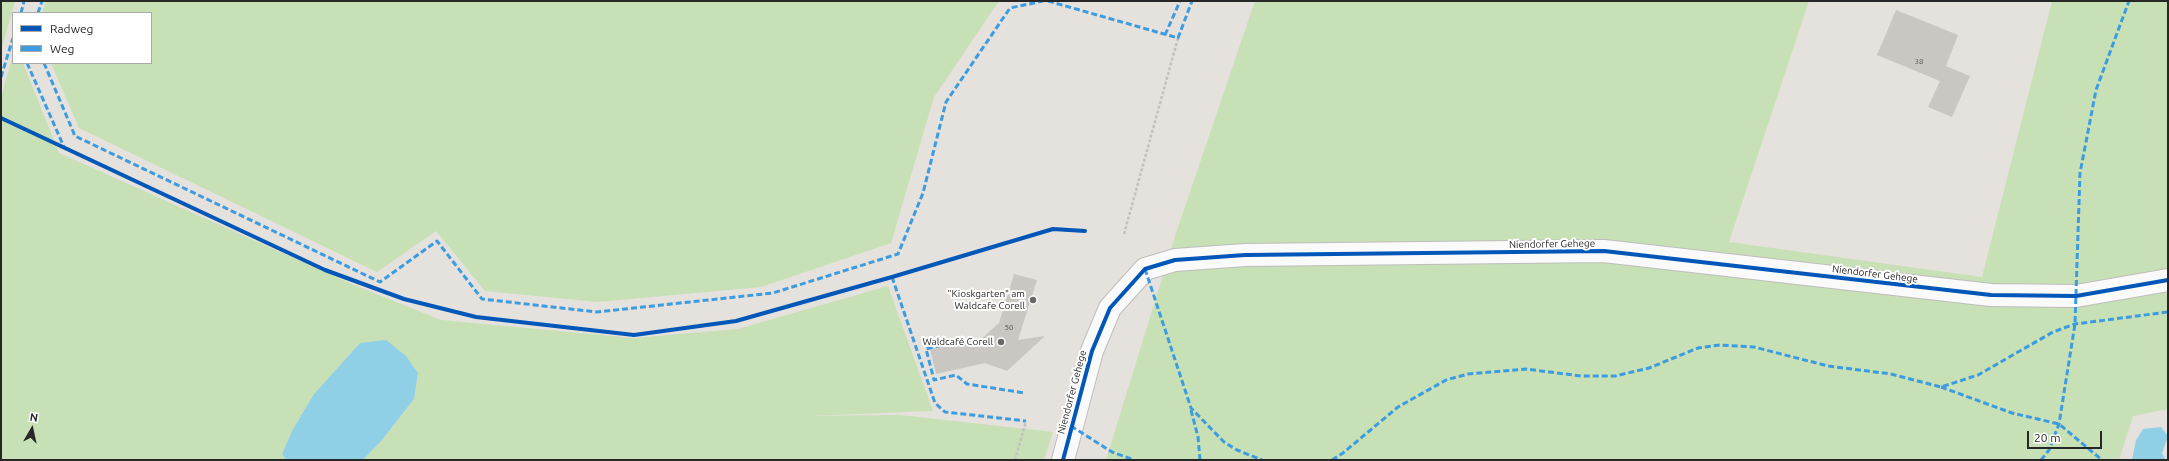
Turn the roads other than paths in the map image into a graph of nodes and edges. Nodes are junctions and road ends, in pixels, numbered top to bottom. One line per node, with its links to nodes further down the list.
1 (2168, 280): 2 (street, Niendorfer Gehege)
2 (1062, 460)

